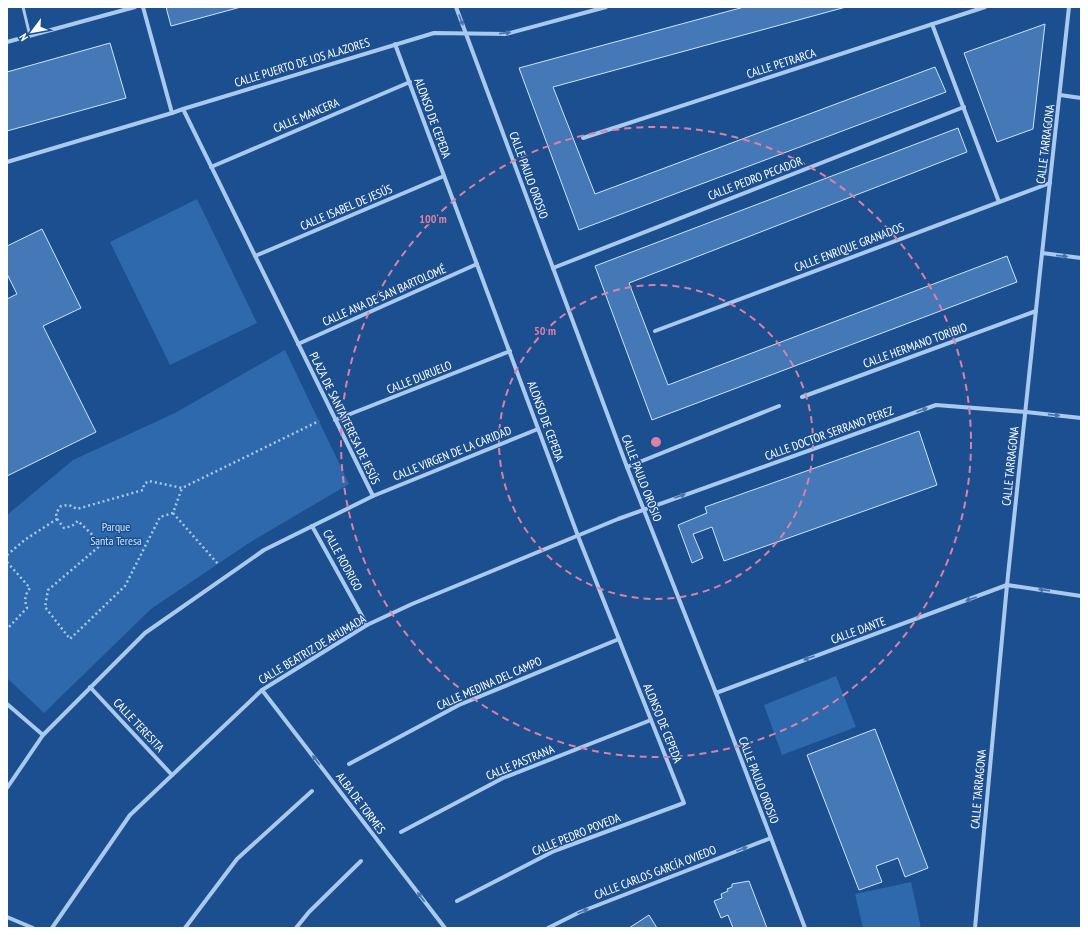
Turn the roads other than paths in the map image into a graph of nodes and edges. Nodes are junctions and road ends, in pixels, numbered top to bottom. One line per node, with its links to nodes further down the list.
1 (23, 7): 10 (lane)
2 (135, 7): 10 (street)
3 (143, 7): 18 (street)
4 (456, 7): 9 (street, CALLE PAULO OROSIO, one-way to 9)
5 (606, 7): 9 (street, CALLE PUERTO DE LOS ALAZORES, one-way to 5)
6 (985, 7): 8 (street, CALLE PETRARCA)
7 (1069, 7): 14 (street, CALLE TARRAGONA)
8 (932, 24): 16 (street); 19 (street, CALLE PETRARCA)
9 (466, 33): 12 (street, CALLE PUERTO DE LOS ALAZORES); 29 (street, CALLE PAULO OROSIO)
10 (30, 36): 11 (street)
11 (7, 42)
12 (395, 44): 13 (street, ALONSO DE CEPEDA); 17 (street, CALLE PUERTO DE LOS ALAZORES)
13 (410, 82): 21 (street, CALLE MANCERA); 22 (street, ALONSO DE CEPEDA)
14 (1060, 95): 15 (street); 23 (street, CALLE TARRAGONA)
15 (1081, 98)
16 (964, 107): 24 (street); 29 (street, CALLE PEDRO PECADOR)
17 (183, 109): 18 (street, CALLE PUERTO DE LOS ALAZORES); 21 (street, PLAZA DE SANTA TERESA DE JESÚS)
18 (172, 114): 20 (street, CALLE PUERTO DE LOS ALAZORES)
19 (584, 138)
20 (7, 162)
21 (211, 167): 26 (street, PLAZA DE SANTA TERESA DE JESÚS)
22 (444, 176): 26 (street, CALLE ISABEL DE JESÚS); 28 (street, ALONSO DE CEPEDA)
23 (1050, 183): 24 (street, CALLE ENRIQUE GRANADOS); 25 (street, CALLE TARRAGONA)
24 (999, 202): 31 (street, CALLE ENRIQUE GRANADOS)
25 (1042, 254): 27 (street, one-way to 27); 30 (street, CALLE TARRAGONA)
26 (255, 256): 32 (street, PLAZA DE SANTA TERESA DE JESÚS)
27 (1081, 258)
28 (477, 264): 32 (street, CALLE ANA DE SAN BARTOLOMÉ); 33 (street, ALONSO DE CEPEDA)
29 (553, 268): 40 (street, CALLE PAULO OROSIO)
30 (1036, 311): 34 (street, CALLE HERMANO TORIBIO); 36 (street, CALLE TARRAGONA)
31 (655, 331)
32 (298, 344): 38 (street, PLAZA DE SANTA TERESA DE JESÚS)
33 (510, 351): 38 (street, CALLE DURUELO); 39 (street, ALONSO DE CEPEDA)
34 (802, 397)
35 (779, 406): 40 (street)
36 (1026, 412): 37 (street, CALLE DOCTOR SERRANO PEREZ, one-way to 37); 42 (street, CALLE DOCTOR SERRANO PEREZ, one-way to 36); 45 (street, CALLE TARRAGONA)
37 (1081, 418)
38 (335, 420): 41 (street, PLAZA DE SANTA TERESA DE JESÚS)
39 (538, 429): 41 (street, CALLE VIRGEN DE LA CARIDAD); 44 (street, ALONSO DE CEPEDA)
40 (627, 467): 42 (street, CALLE PAULO OROSIO)
41 (373, 496): 43 (street, PLAZA DE SANTA TERESA DE JESÚS)
42 (644, 510): 44 (street, CALLE BEATRIZ DE AHUMADA); 51 (street, CALLE PAULO OROSIO)
43 (312, 526): 47 (street, CALLE RODRIGO); 49 (street, PLAZA DE SANTA TERESA DE JESÚS)
44 (578, 536): 47 (street, CALLE BEATRIZ DE AHUMADA); 48 (street, ALONSO DE CEPEDA)
45 (1007, 585): 46 (street, one-way to 45); 51 (street, CALLE DANTE, one-way to 51); 72 (street, CALLE TARRAGONA)
46 (1081, 596)
47 (367, 625): 50 (street, CALLE BEATRIZ DE AHUMADA)
48 (619, 639): 53 (street, ALONSO DE CEPEDA); 55 (street, CALLE MEDINA DEL CAMPO)
49 (90, 688): 54 (street, PLAZA DE SANTA TERESA DE JESÚS); 56 (street, CALLE TERESITA)
50 (262, 690): 56 (street, CALLE BEATRIZ DE AHUMADA); 69 (street, ALBA DE TORMES, one-way to 50)
51 (716, 693): 61 (street, CALLE PAULO OROSIO)
52 (7, 704): 54 (street)
53 (651, 720): 59 (street, ALONSO DE CEPEDA); 60 (street, CALLE PASTRANA)
54 (43, 735): 57 (street, PLAZA DE SANTA TERESA DE JESÚS)
55 (350, 764)
56 (172, 775): 66 (street, CALLE BEATRIZ DE AHUMADA)
57 (7, 788)
58 (312, 791): 67 (street)
59 (684, 804): 63 (street, CALLE PEDRO POVEDA)
60 (401, 832)
61 (771, 838): 70 (street, CALLE CARLOS GARCÍA OVIEDO, one-way to 61); 71 (street, CALLE PAULO OROSIO)
62 (361, 861): 68 (street)
63 (456, 900)
64 (7, 917): 65 (street)
65 (33, 928)
66 (52, 928)
67 (185, 928)
68 (296, 928)
69 (444, 928)
70 (548, 928)
71 (805, 928)
72 (975, 928)

